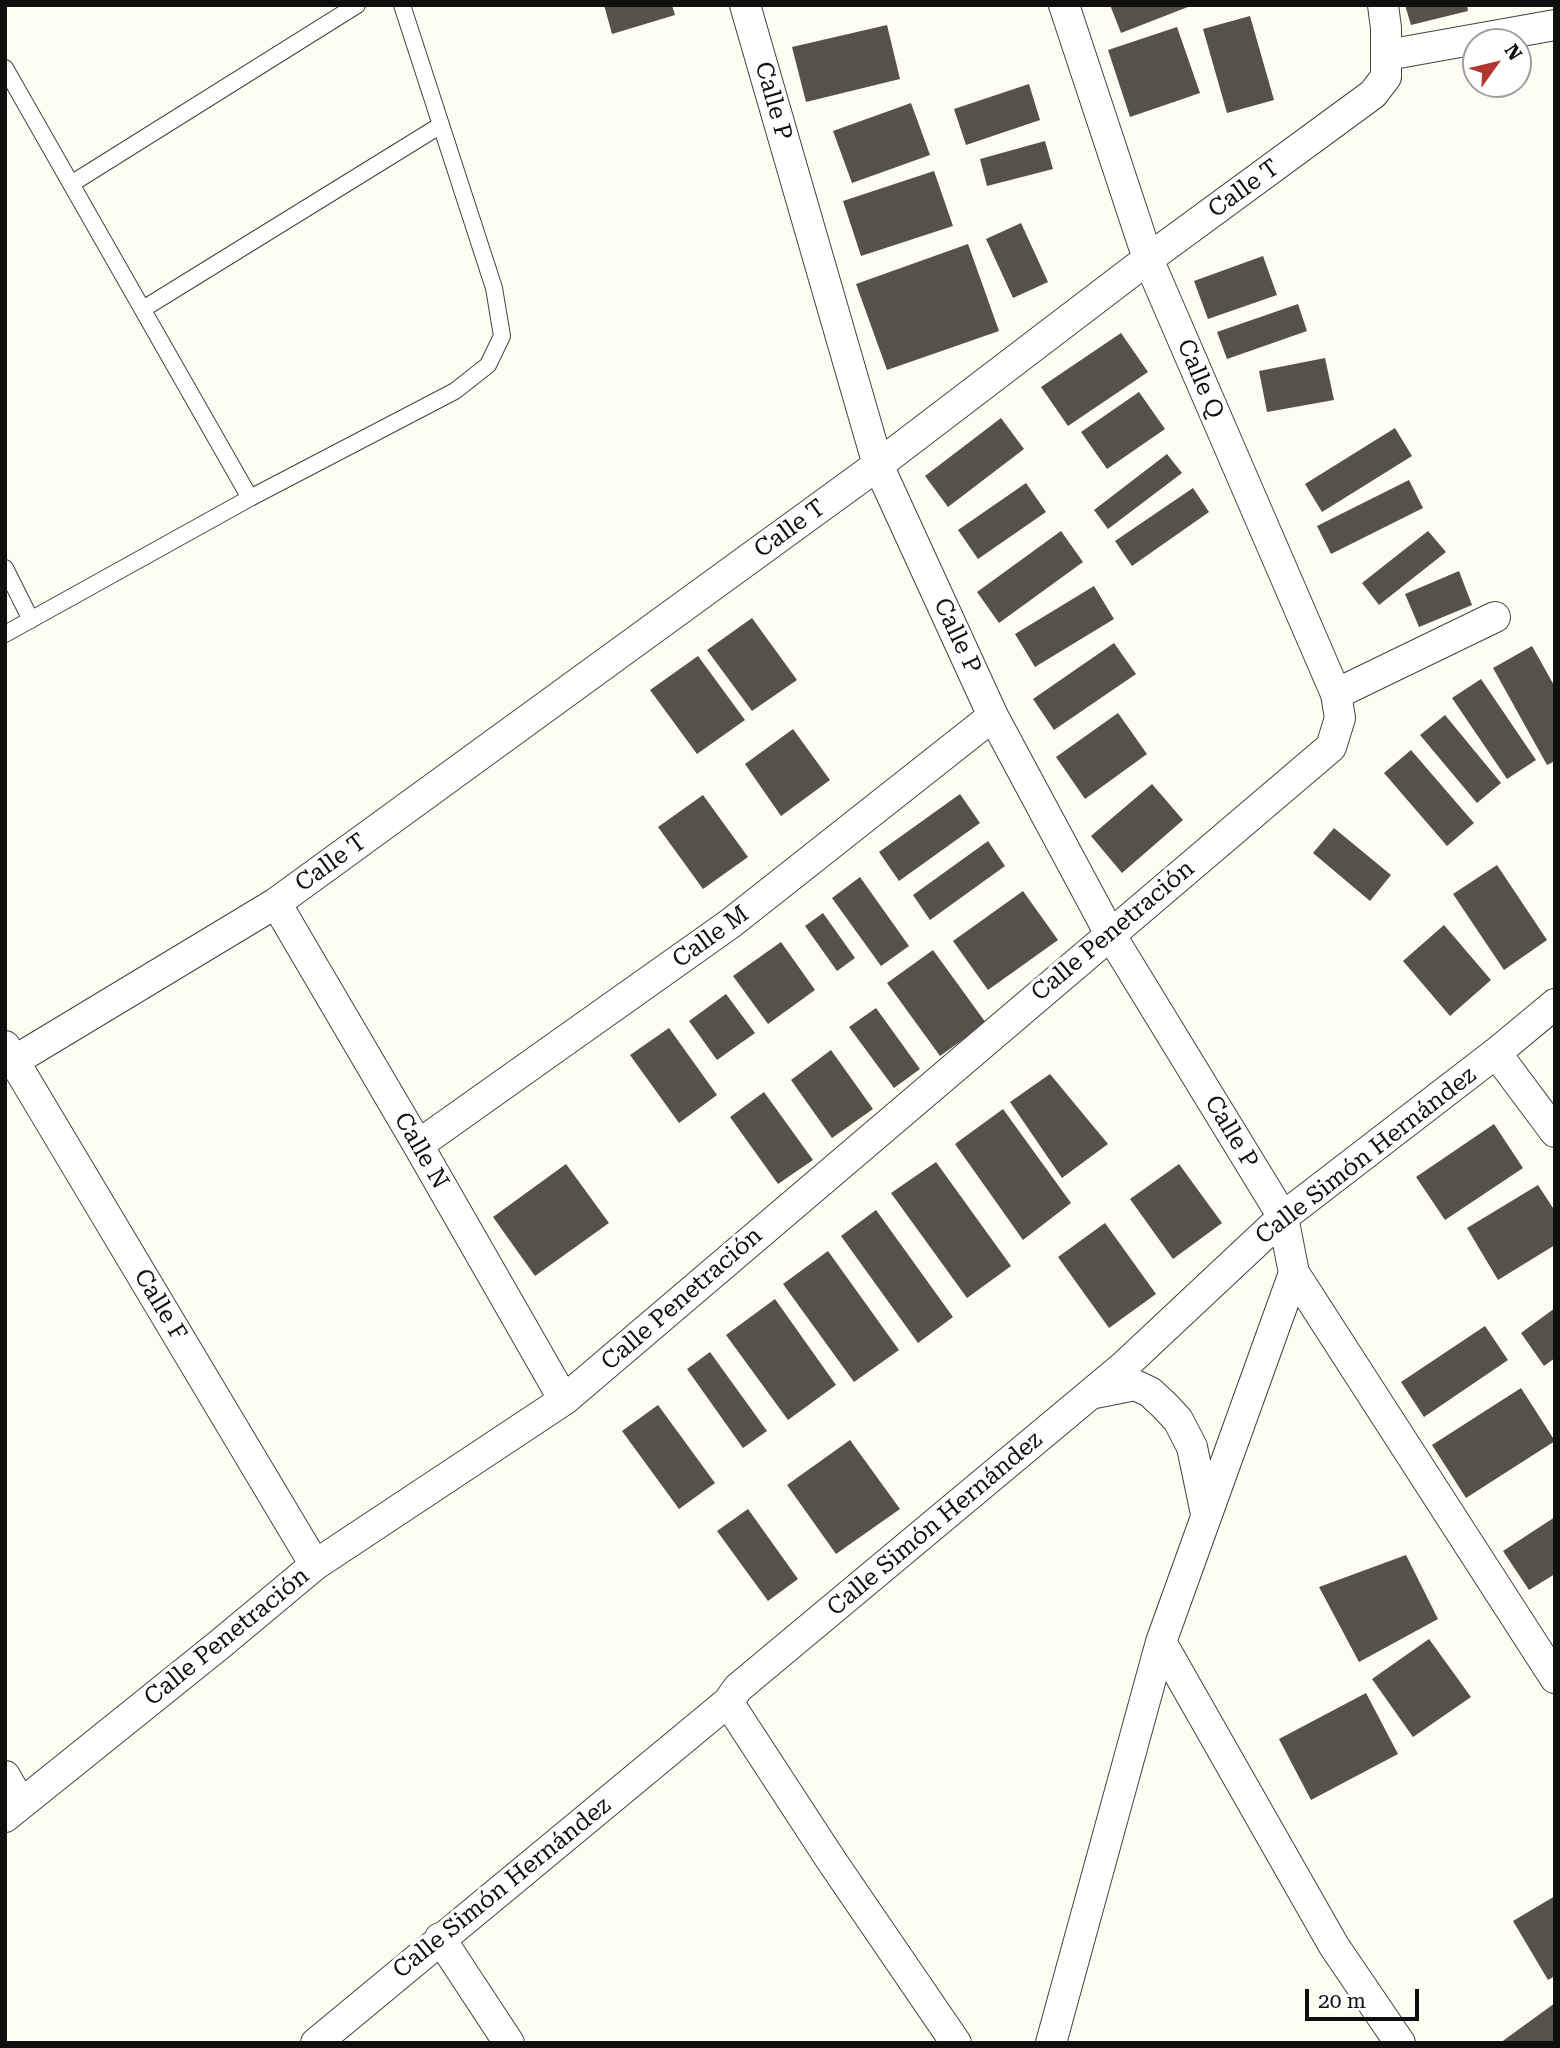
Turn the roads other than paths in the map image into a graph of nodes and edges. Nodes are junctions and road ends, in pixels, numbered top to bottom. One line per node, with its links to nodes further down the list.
1 (357, 5): 10 (lane)
2 (402, 5): 9 (lane)
3 (745, 5): 13 (street, Calle P)
4 (1064, 5): 11 (street, Calle Q)
5 (1383, 5): 7 (street, Calle T)
6 (1555, 25): 7 (street)
7 (1387, 55): 11 (street, Calle T)
8 (5, 68): 10 (lane)
9 (441, 125): 12 (lane); 14 (lane)
10 (71, 184): 12 (lane)
11 (1148, 259): 13 (street, Calle T); 19 (street, Calle Q)
12 (143, 309): 14 (lane)
13 (878, 465): 20 (street, Calle P); 22 (street, Calle T)
14 (250, 498): 17 (lane)
15 (5, 568): 17 (lane)
16 (1495, 617): 19 (street)
17 (32, 620): 18 (lane)
18 (5, 634)
19 (1336, 694): 21 (street, Calle Q)
20 (993, 716): 23 (street, Calle P); 28 (street, Calle M)
21 (1331, 747): 23 (street, Calle Penetración)
22 (276, 903): 25 (street, Calle T); 28 (street, Calle N)
23 (1110, 934): 29 (street, Calle P); 32 (street, Calle Penetración)
24 (1555, 1004): 26 (street, Calle Simón Hernández)
25 (10, 1053): 34 (street, Calle F)
26 (1496, 1054): 27 (street); 29 (street, Calle Simón Hernández)
27 (1555, 1132)
28 (418, 1144): 32 (street, Calle N)
29 (1283, 1217): 30 (street); 31 (street, Calle Simón Hernández)
30 (1294, 1273): 33 (street); 36 (street)
31 (1091, 1393): 33 (street); 37 (street, Calle Simón Hernández)
32 (564, 1400): 34 (street, Calle Penetración)
33 (1206, 1517): 35 (street)
34 (315, 1565): 39 (street, Calle Penetración)
35 (1161, 1642): 44 (street); 45 (street)
36 (1555, 1678)
37 (728, 1702): 40 (street, Calle Simón Hernández); 43 (street)
38 (5, 1776): 39 (street)
39 (13, 1810)
40 (440, 1938): 41 (street, Calle Simón Hernández); 42 (street)
41 (316, 2043)
42 (509, 2043)
43 (956, 2043)
44 (1051, 2043)
45 (1400, 2043)

